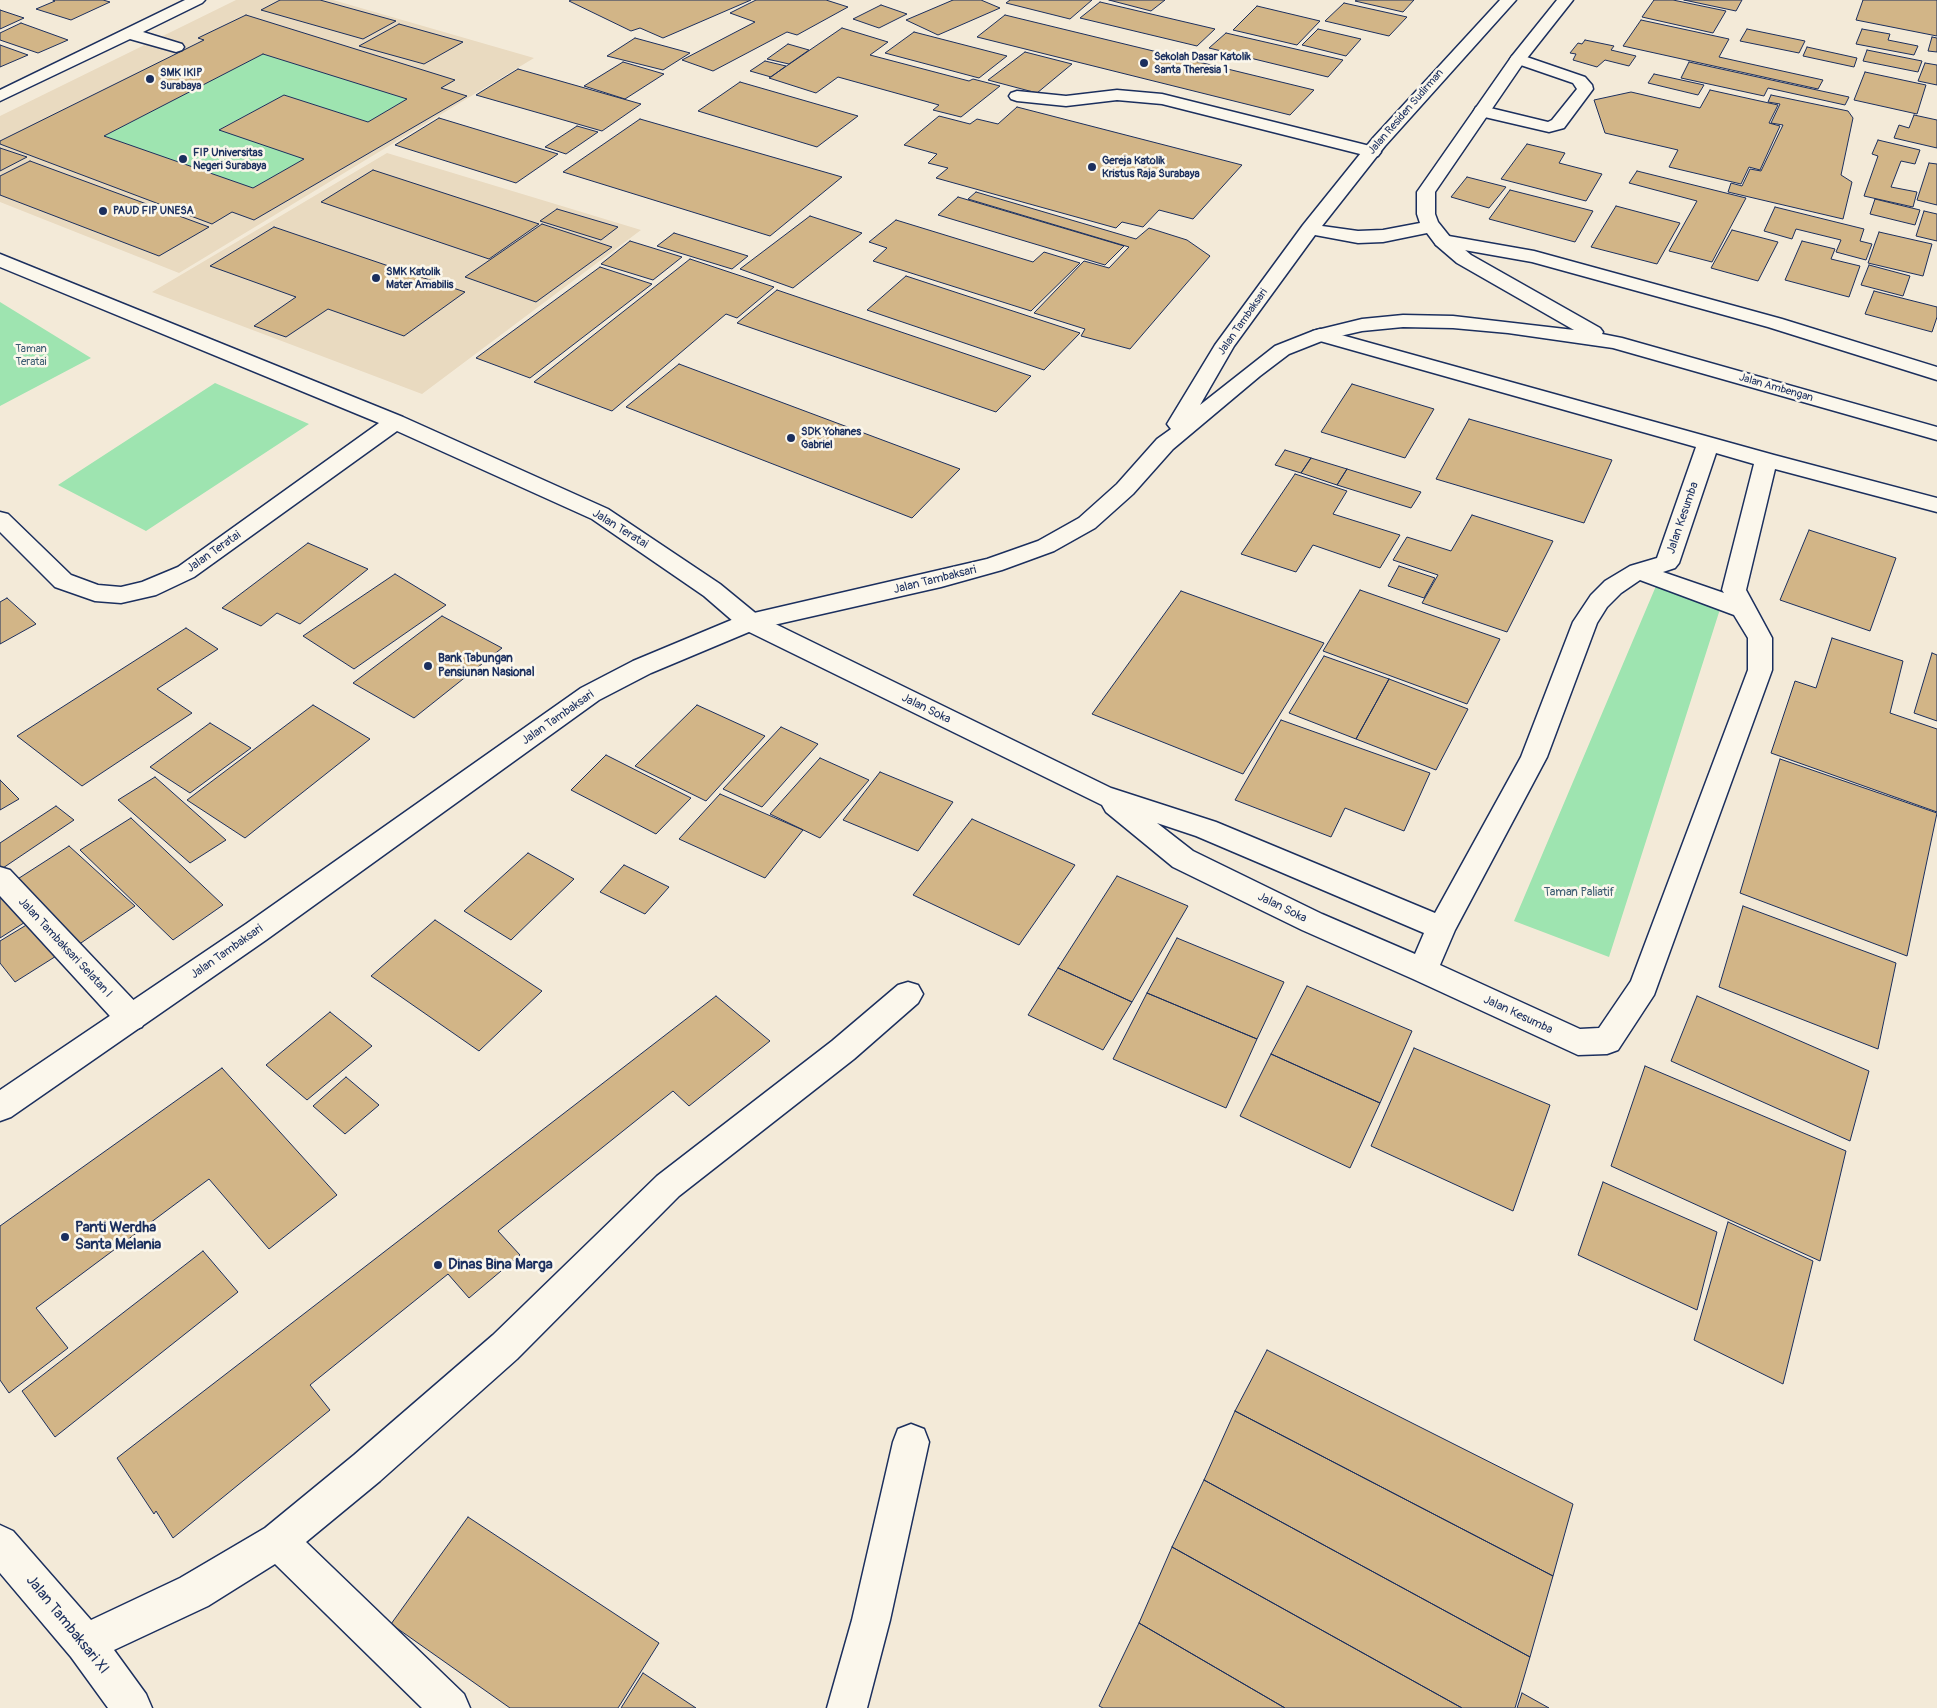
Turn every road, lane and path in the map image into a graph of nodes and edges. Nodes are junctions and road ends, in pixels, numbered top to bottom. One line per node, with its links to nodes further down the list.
1 (197, 0): 4 (street)
2 (1508, 0): 10 (street, Jalan Residen Sudirman)
3 (1565, 0): 6 (street)
4 (128, 33): 5 (street); 7 (street)
5 (176, 47)
6 (1518, 59): 9 (street); 9 (street)
7 (0, 96)
8 (1017, 96): 10 (street)
9 (1482, 111): 12 (street)
10 (1372, 152): 11 (street, Jalan Residen Sudirman)
11 (1310, 229): 12 (street); 19 (street, Jalan Tambaksari)
12 (1437, 234): 15 (street, Jalan Ambengan); 16 (street)
13 (0, 260): 17 (street, Jalan Teratai)
14 (1320, 335): 15 (street, Jalan Ambengan); 19 (street, Jalan Tambaksari); 20 (street)
15 (1615, 342): 18 (street, Jalan Ambengan)
16 (1937, 374)
17 (395, 422): 23 (street, Jalan Teratai); 26 (street, Jalan Teratai)
18 (1937, 434)
19 (1166, 444): 26 (street, Jalan Tambaksari)
20 (1708, 444): 21 (street); 24 (street, Jalan Kesumba)
21 (1766, 460): 22 (street); 25 (street, Jalan Kesumba)
22 (1937, 505)
23 (0, 519)
24 (1638, 572): 25 (street); 29 (street, Jalan Kesumba)
25 (1743, 609): 30 (street, Jalan Kesumba)
26 (750, 622): 27 (street, Jalan Soka); 32 (street, Jalan Tambaksari)
27 (1102, 795): 29 (street, Jalan Soka); 30 (street, Jalan Soka)
28 (0, 878): 32 (street, Jalan Tambaksari Selatan I)
29 (1441, 928): 30 (street, Jalan Kesumba)
30 (1423, 970)
31 (908, 994): 35 (street)
32 (131, 1018): 33 (street, Jalan Tambaksari)
33 (0, 1107)
34 (911, 1442): 40 (street)
35 (278, 1541): 37 (street); 39 (street)
36 (0, 1544): 37 (street, Jalan Tambaksari XI)
37 (86, 1643): 38 (street, Jalan Tambaksari XI)
38 (132, 1708)
39 (450, 1708)
40 (847, 1708)

